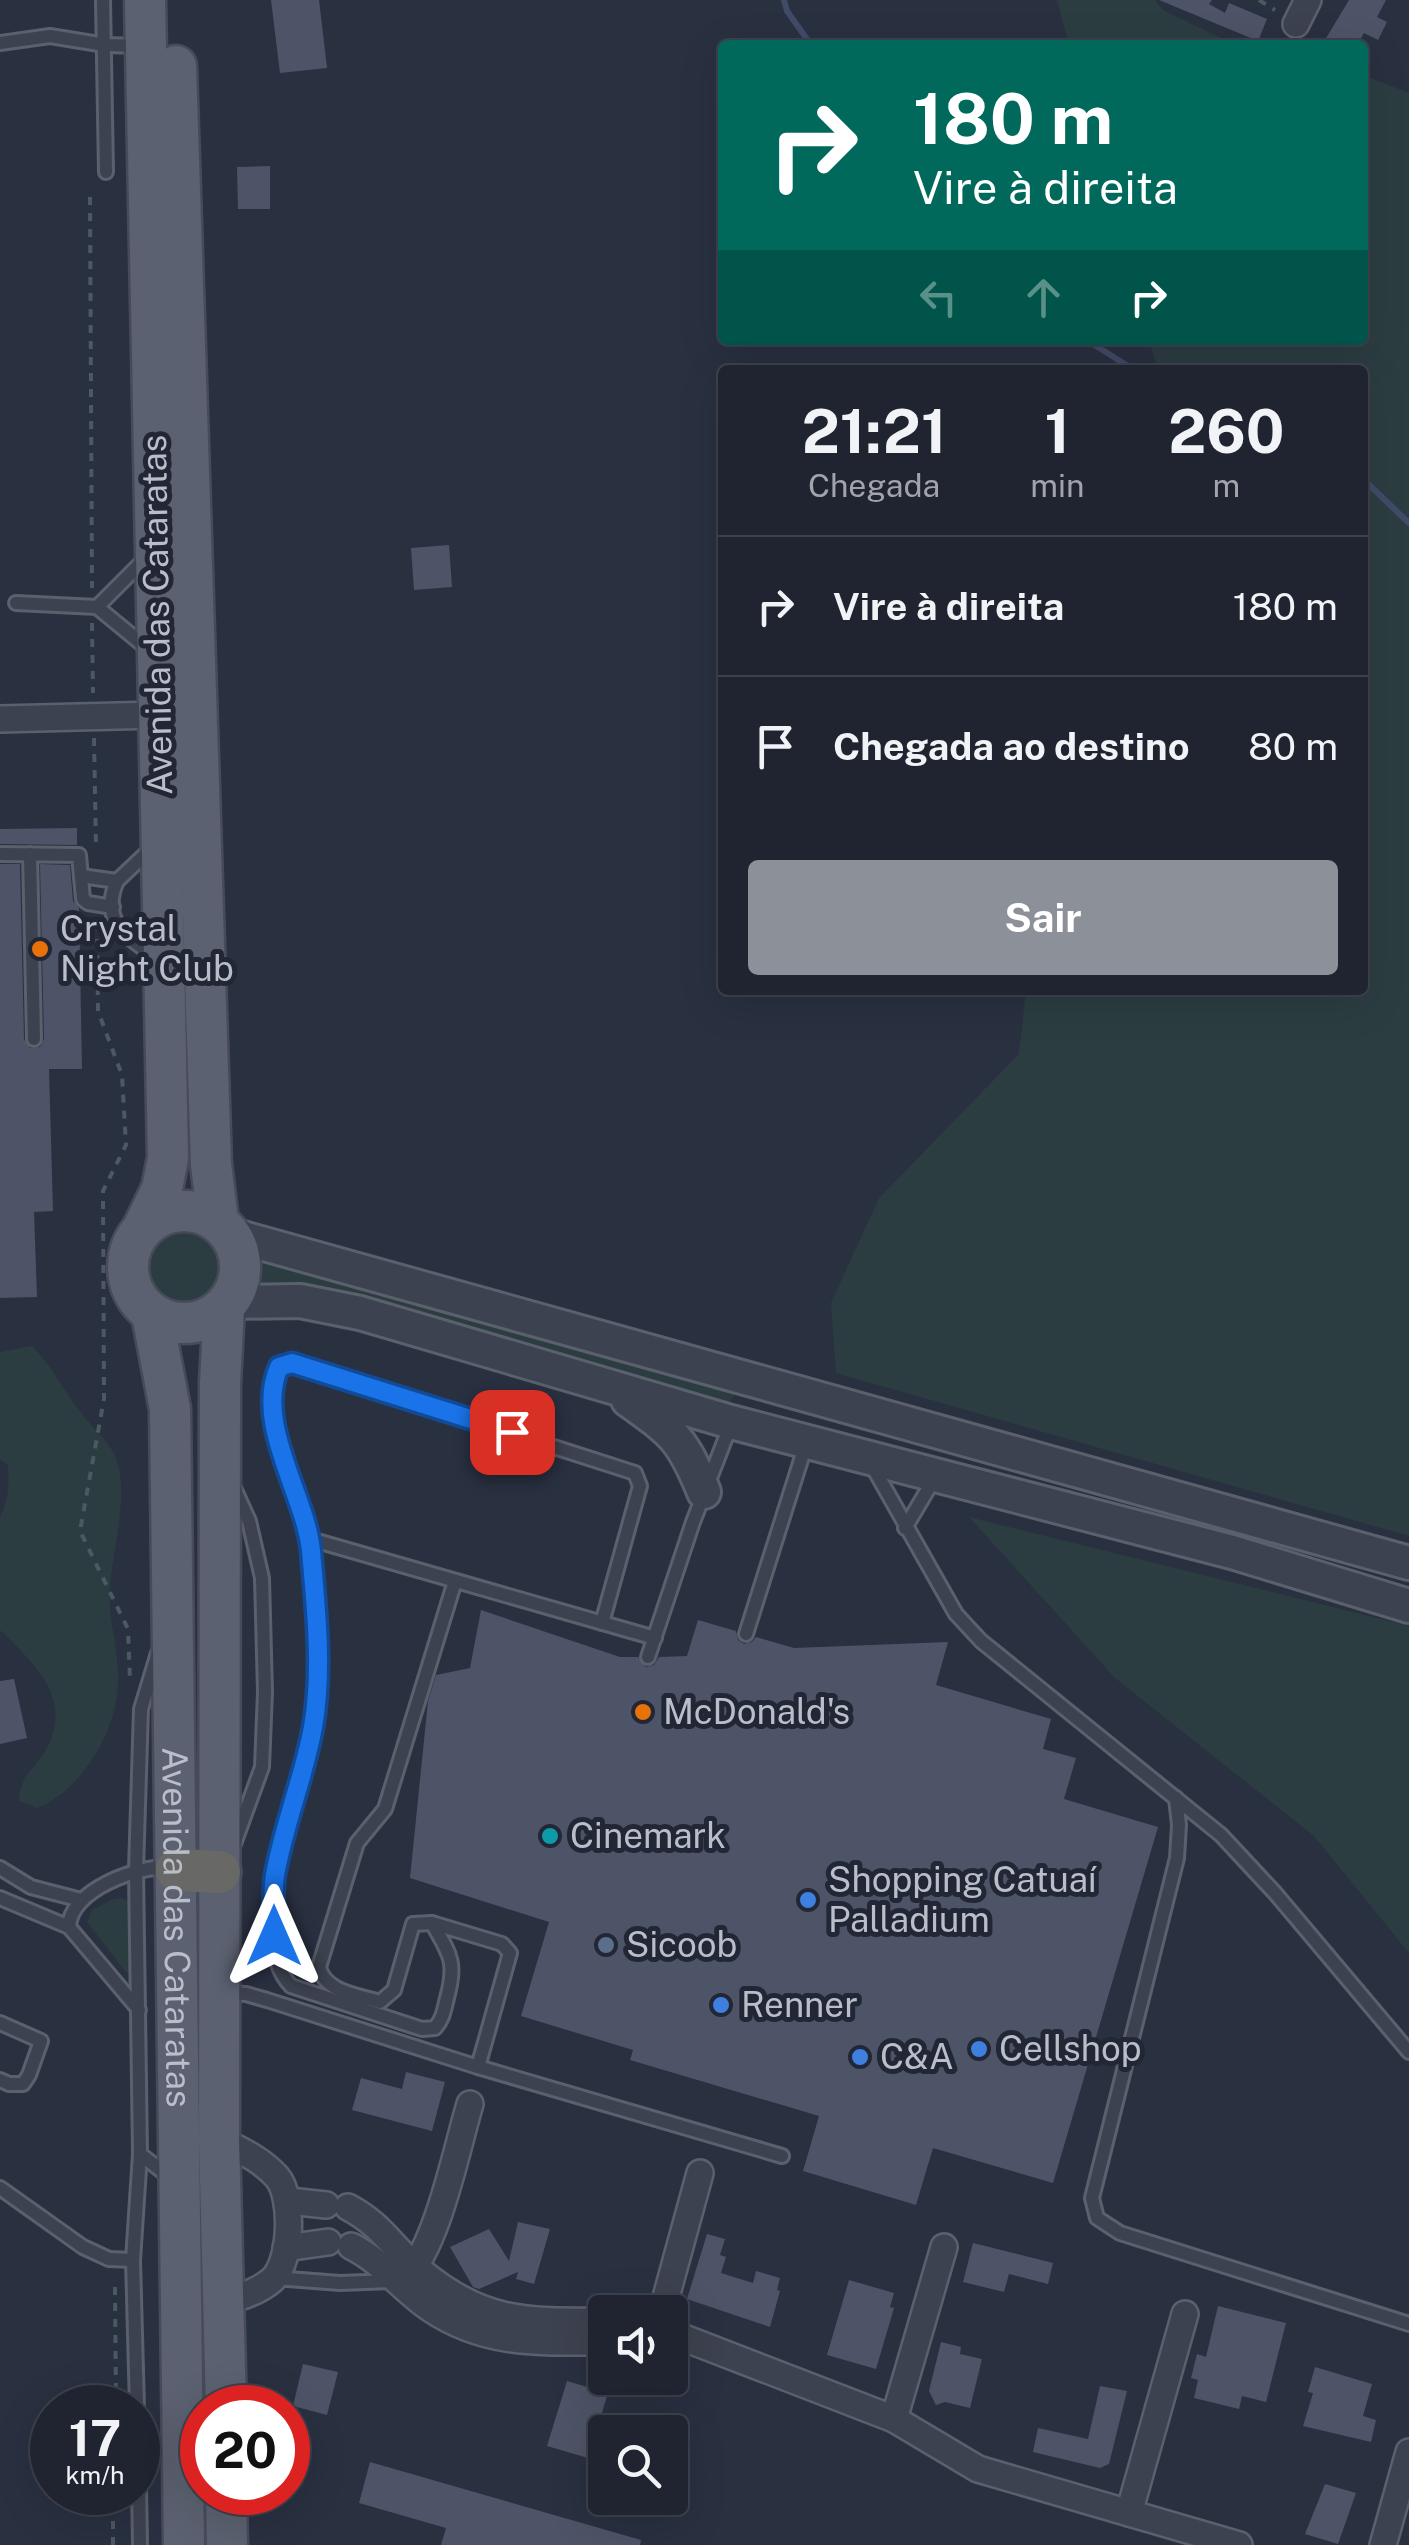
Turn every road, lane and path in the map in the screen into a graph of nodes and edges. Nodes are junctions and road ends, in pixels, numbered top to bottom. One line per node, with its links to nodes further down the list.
1 (103, 0): 5 (lane)
2 (146, 0): 6 (main road, Avenida das Cataratas)
3 (172, 0): 27 (main road, Avenida das Cataratas)
4 (0, 42): 5 (lane)
5 (105, 45): 6 (lane); 7 (lane)
6 (149, 46): 9 (main road, Avenida das Cataratas)
7 (106, 172)
8 (90, 197): 11 (path)
9 (156, 548): 11 (lane); 12 (main road, Avenida das Cataratas)
10 (16, 602): 11 (lane)
11 (95, 606): 12 (lane); 14 (path)
12 (157, 656): 13 (main road, Avenida das Cataratas)
13 (157, 715): 14 (street); 16 (main road, Avenida das Cataratas)
14 (94, 716): 15 (street); 20 (path)
15 (0, 718)
16 (160, 841): 21 (lane); 24 (main road, Avenida das Cataratas)
17 (0, 854): 18 (lane)
18 (30, 854): 19 (lane); 25 (lane)
19 (81, 876): 20 (lane); 22 (lane)
20 (96, 877): 21 (lane)
21 (117, 881): 23 (lane)
22 (97, 904): 23 (lane); 46 (path)
23 (113, 907): 24 (lane)
24 (163, 962): 26 (main road, Avenida das Cataratas)
25 (34, 1039)
26 (144, 1226): 27 (main road); 29 (main road)
27 (225, 1228): 28 (main road); 31 (street)
28 (227, 1304): 29 (main road); 30 (street); 49 (main road, Avenida das Cataratas)
29 (152, 1314): 49 (main road, Avenida das Cataratas)
30 (608, 1386): 32 (street); 36 (street)
31 (884, 1418): 32 (street); 39 (street)
32 (731, 1422): 33 (street); 36 (lane)
33 (806, 1442): 34 (street); 43 (lane)
34 (868, 1458): 35 (street); 37 (lane)
35 (936, 1475): 37 (lane); 41 (street)
36 (704, 1492): 44 (lane)
37 (905, 1528): 47 (lane)
38 (310, 1539): 40 (lane); 42 (lane); 52 (lane)
39 (1409, 1562)
40 (455, 1581): 42 (lane); 52 (lane)
41 (1409, 1606)
42 (602, 1624): 44 (lane)
43 (746, 1634)
44 (654, 1638): 45 (lane)
45 (648, 1657)
46 (130, 1686)
47 (1176, 1798): 57 (lane); 78 (lane)
48 (0, 1868): 51 (lane)
49 (177, 1870): 51 (lane); 54 (main road, Avenida das Cataratas); 55 (lane); 65 (main road, Avenida das Cataratas)
50 (0, 1898): 53 (lane)
51 (80, 1900): 53 (lane)
52 (432, 1923): 58 (lane)
53 (69, 1927): 55 (lane)
54 (218, 1993): 58 (lane); 61 (main road, Avenida das Cataratas)
55 (140, 2010): 62 (lane)
56 (0, 2023): 59 (lane)
57 (1409, 2052)
58 (478, 2068): 63 (lane)
59 (0, 2080)
60 (470, 2104): 72 (street)
61 (219, 2139): 67 (street); 75 (main road, Avenida das Cataratas)
62 (140, 2154): 65 (lane); 71 (lane)
63 (782, 2156)
64 (700, 2173): 74 (street)
65 (180, 2185): 92 (main road, Avenida das Cataratas)
66 (0, 2188): 70 (lane)
67 (289, 2201): 69 (street); 72 (street)
68 (944, 2247): 84 (street)
69 (286, 2248): 72 (street); 73 (street)
70 (115, 2259): 71 (lane); 81 (path)
71 (133, 2260): 82 (lane)
72 (408, 2274): 73 (lane); 77 (street); 80 (street)
73 (275, 2278): 75 (street)
74 (667, 2295)
75 (222, 2302): 83 (main road, Avenida das Cataratas)
76 (1185, 2314): 86 (street)
77 (588, 2321)
78 (1409, 2324)
79 (688, 2341): 84 (street)
80 (588, 2342)
81 (116, 2385)
82 (136, 2385)
83 (225, 2385)
84 (894, 2420): 86 (street)
85 (1409, 2452): 95 (street)
86 (1129, 2514): 94 (street)
87 (114, 2515): 90 (path)
88 (140, 2515): 91 (lane)
89 (226, 2515): 93 (main road)
90 (114, 2545)
91 (140, 2545)
92 (184, 2545)
93 (227, 2545)
94 (1239, 2545)
95 (1383, 2545)

